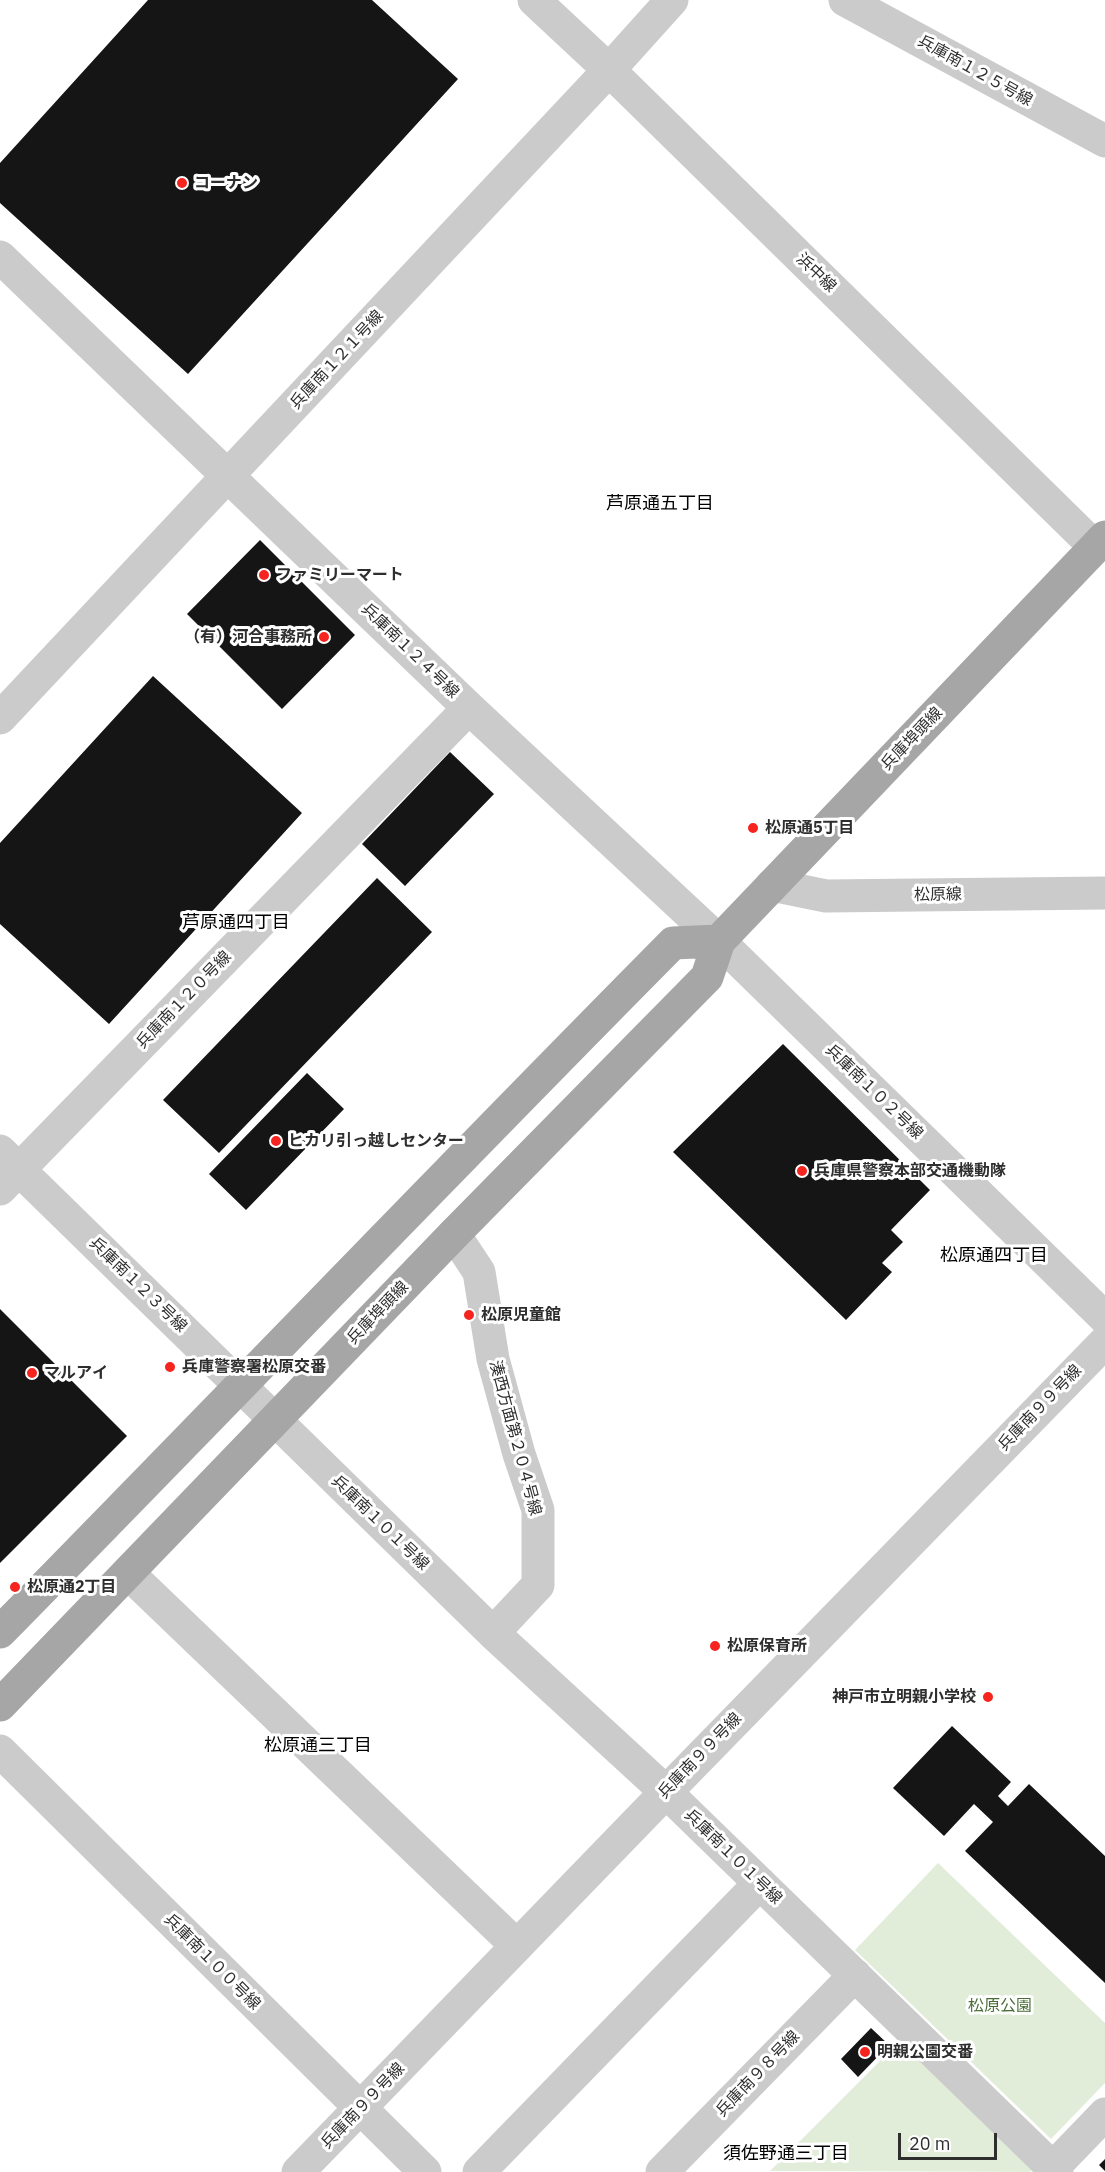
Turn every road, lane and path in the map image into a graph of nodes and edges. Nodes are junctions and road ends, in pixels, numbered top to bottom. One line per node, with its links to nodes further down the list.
1 (534, 0): 4 (street, 浜中線)
2 (672, 0): 4 (street, 兵庫南１２１号線)
3 (845, 0): 5 (street, 兵庫南１２５号線)
4 (609, 70): 7 (street, 兵庫南１２１号線); 8 (street, 浜中線)
5 (1105, 141)
6 (0, 257): 7 (street, 兵庫南１２４号線)
7 (228, 475): 9 (street, 兵庫南１２４号線); 10 (street, 兵庫南１２１号線)
8 (1100, 542): 11 (main road, 兵庫埠頭線)
9 (469, 708): 13 (street, 兵庫南１２４号線); 15 (street, 兵庫南１２０号線)
10 (0, 718)
11 (772, 885): 12 (street, 松原線); 13 (main road, 兵庫埠頭線)
12 (1105, 893)
13 (719, 941): 14 (main road); 16 (main road, 兵庫埠頭線); 18 (street, 兵庫南１０２号線)
14 (480, 1138): 16 (main road); 20 (main road)
15 (6, 1170): 20 (street, 兵庫南１２３号線)
16 (516, 1171): 17 (main road, 兵庫埠頭線)
17 (454, 1234): 21 (main road, 兵庫埠頭線); 24 (street, 湊西方面第２０４号線)
18 (1105, 1318)
19 (1105, 1342): 27 (street, 兵庫南９９号線)
20 (241, 1387): 21 (street, 兵庫南１２３号線); 23 (main road)
21 (275, 1420): 22 (main road, 兵庫埠頭線); 24 (street, 兵庫南１０１号線)
22 (128, 1573): 25 (main road, 兵庫埠頭線); 29 (street)
23 (0, 1632)
24 (493, 1633): 27 (street, 兵庫南１０１号線)
25 (0, 1706)
26 (0, 1751): 31 (street, 兵庫南１００号線)
27 (666, 1792): 28 (street, 兵庫南１０１号線); 29 (street, 兵庫南９９号線)
28 (760, 1883): 30 (street, 兵庫南１０１号線); 36 (street)
29 (517, 1946): 31 (street, 兵庫南９９号線)
30 (855, 1976): 33 (street, 兵庫南１０１号線); 37 (street, 兵庫南９８号線)
31 (360, 2109): 34 (street, 兵庫南９９号線); 35 (street, 兵庫南１００号線)
32 (1105, 2114): 33 (street)
33 (1053, 2171)
34 (298, 2172)
35 (424, 2172)
36 (479, 2172)
37 (662, 2172)

